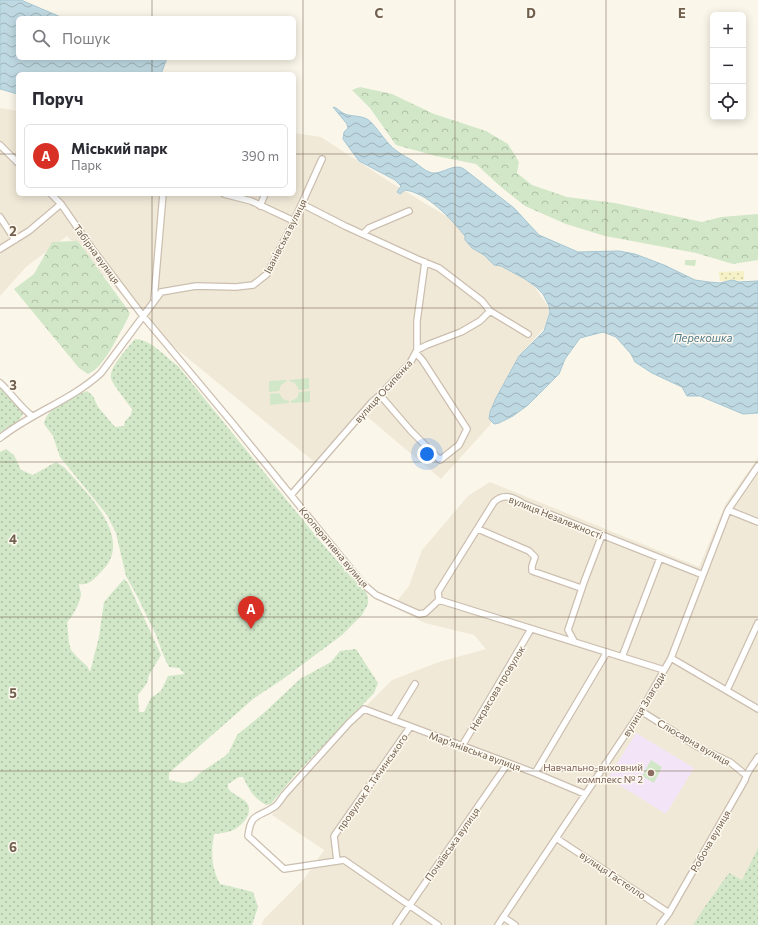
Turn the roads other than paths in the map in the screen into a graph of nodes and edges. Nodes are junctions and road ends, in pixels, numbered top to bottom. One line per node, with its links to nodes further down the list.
1 (0, 146): 3 (street)
2 (322, 159): 9 (street, Іванівська вулиця)
3 (16, 161)
4 (53, 196): 8 (street, Табірна вулиця)
5 (163, 196): 18 (street)
6 (232, 196): 10 (street)
7 (264, 196): 10 (street)
8 (61, 204): 15 (street); 20 (street, Табірна вулиця)
9 (302, 204): 13 (street, Іванівська вулиця); 14 (street)
10 (260, 206): 13 (street)
11 (409, 211): 14 (street)
12 (0, 217): 15 (street)
13 (294, 221): 18 (street, Іванівська вулиця)
14 (363, 234): 17 (street)
15 (15, 240): 16 (street)
16 (0, 249)
17 (425, 262): 19 (street); 22 (street)
18 (151, 306): 20 (street, Іванівська вулиця)
19 (490, 311): 21 (street); 22 (street, вулиця Осипенка)
20 (143, 316): 25 (street, Іванівська вулиця); 28 (street, Кооперативна вулиця)
21 (528, 334)
22 (416, 351): 24 (street, вулиця Осипенка); 24 (street)
23 (0, 382): 25 (street)
24 (380, 395): 28 (street, вулиця Осипенка)
25 (32, 416): 26 (street, Іванівська вулиця)
26 (0, 438)
27 (758, 466): 29 (street, вулиця Злагоди)
28 (291, 494): 36 (street, Кооперативна вулиця)
29 (728, 510): 30 (street); 34 (street, вулиця Злагоди)
30 (758, 522)
31 (478, 530): 32 (street, вулиця Незалежності); 35 (street); 36 (street, вулиця Незалежності)
32 (602, 535): 33 (street, вулиця Незалежності); 35 (street)
33 (660, 558): 34 (street, вулиця Незалежності); 41 (street)
34 (703, 575): 42 (street, вулиця Злагоди)
35 (581, 588): 39 (street)
36 (438, 600): 38 (street)
37 (758, 623): 45 (street)
38 (531, 629): 39 (street); 50 (street, Некрасова провулок)
39 (574, 641): 40 (street)
40 (607, 652): 41 (street); 53 (street)
41 (622, 657): 43 (street)
42 (671, 658): 43 (street, вулиця Злагоди); 45 (street)
43 (664, 670): 47 (street, вулиця Злагоди)
44 (415, 684): 48 (street)
45 (727, 690): 46 (street)
46 (758, 709)
47 (641, 711): 54 (street, Слюсарна вулиця); 55 (street, вулиця Злагоди)
48 (393, 720): 49 (street, Мар’янівська вулиця); 57 (street, Мар’янівська вулиця)
49 (410, 727): 50 (street, Мар’янівська вулиця); 57 (street, провулок Р. Тичинського)
50 (462, 746): 52 (street, Мар’янівська вулиця)
51 (758, 758): 54 (street, Робоча вулиця)
52 (508, 763): 53 (street, Мар’янівська вулиця); 58 (street, Почаївська вулиця)
53 (535, 773): 55 (street, Мар’янівська вулиця)
54 (746, 775): 59 (street, Робоча вулиця)
55 (585, 794): 56 (street, вулиця Злагоди)
56 (556, 838): 59 (street, вулиця Гастелло); 60 (street, вулиця Злагоди)
57 (337, 861): 58 (street)
58 (409, 905): 61 (street, Почаївська вулиця); 62 (street)
59 (669, 913): 65 (street, Робоча вулиця)
60 (503, 917): 63 (street, вулиця Злагоди); 64 (street)
61 (396, 925)
62 (438, 925)
63 (498, 925)
64 (515, 925)
65 (660, 925)

